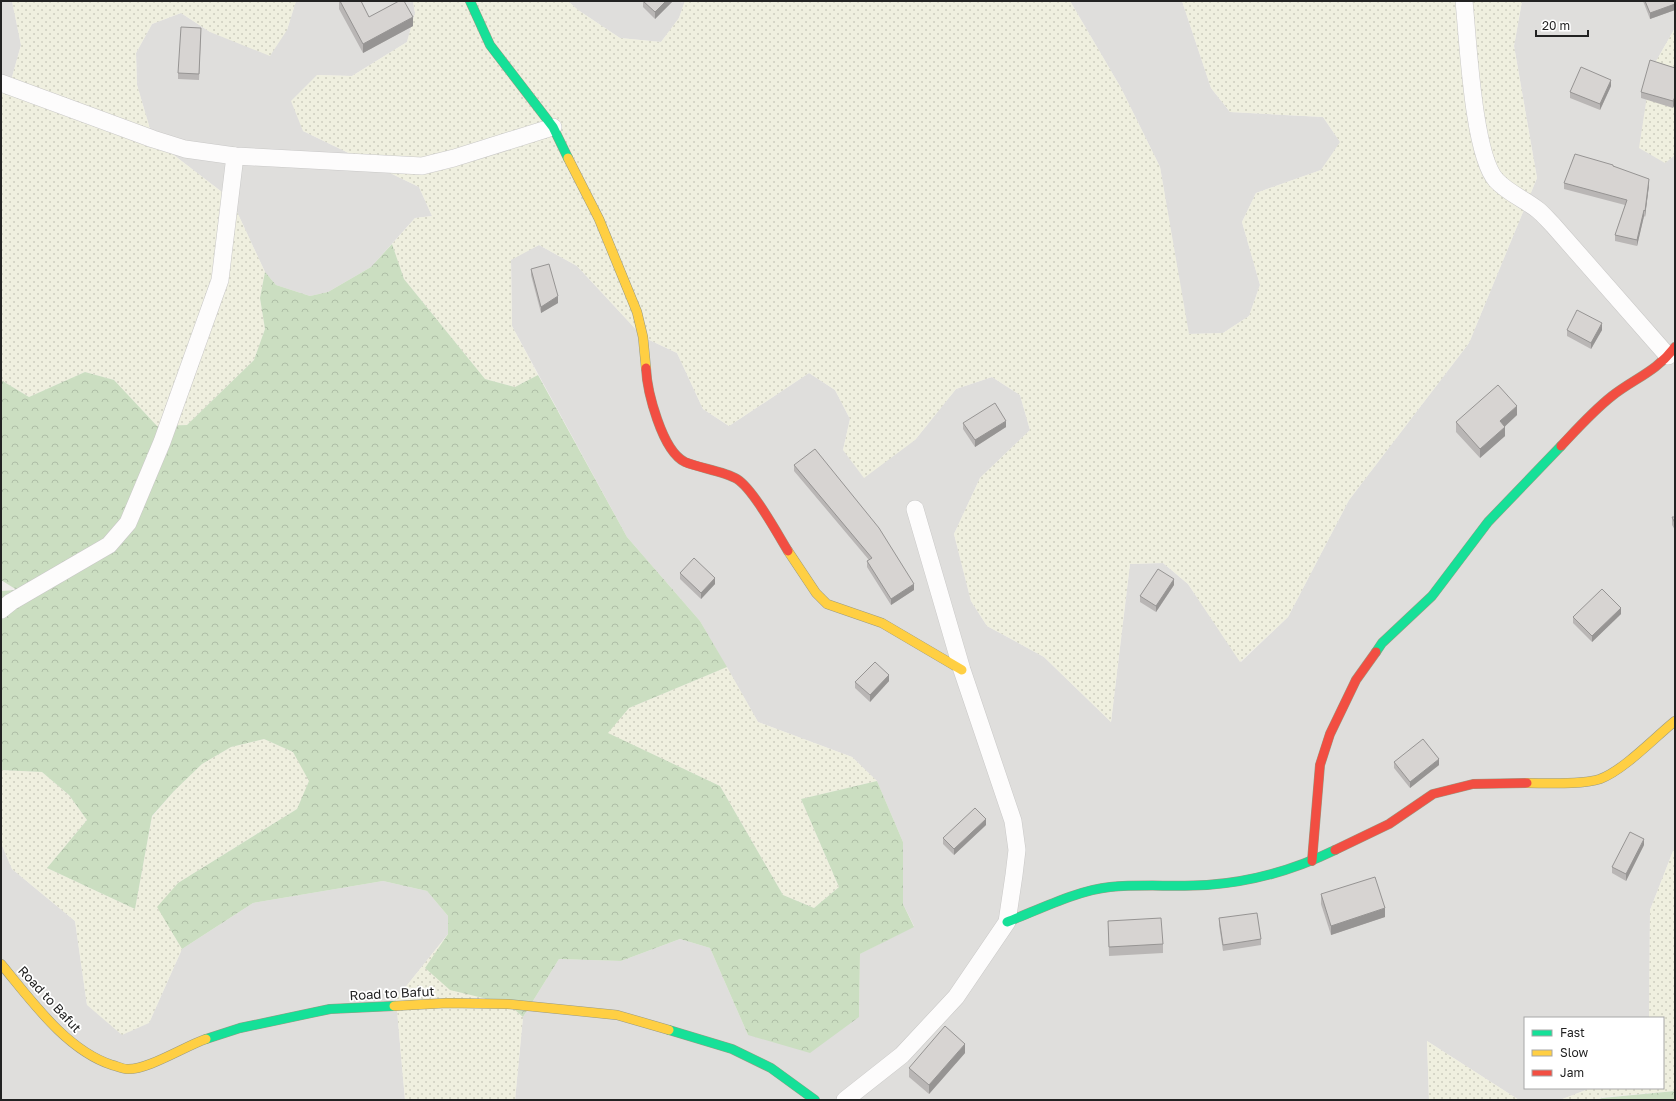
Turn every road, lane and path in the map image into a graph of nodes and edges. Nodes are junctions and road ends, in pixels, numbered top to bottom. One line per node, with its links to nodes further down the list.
1 (470, 1): 4 (street)
2 (1464, 1): 6 (street)
3 (1, 83): 5 (street)
4 (553, 127): 5 (street); 9 (street)
5 (235, 156): 8 (street)
6 (1672, 351): 11 (street)
7 (915, 509): 9 (street)
8 (1, 610)
9 (962, 670): 12 (street)
10 (1675, 721): 11 (street)
11 (1312, 860): 12 (street)
12 (1007, 922): 15 (street)
13 (1, 964): 14 (street, Road to Bafut)
14 (815, 1100)
15 (845, 1100)

